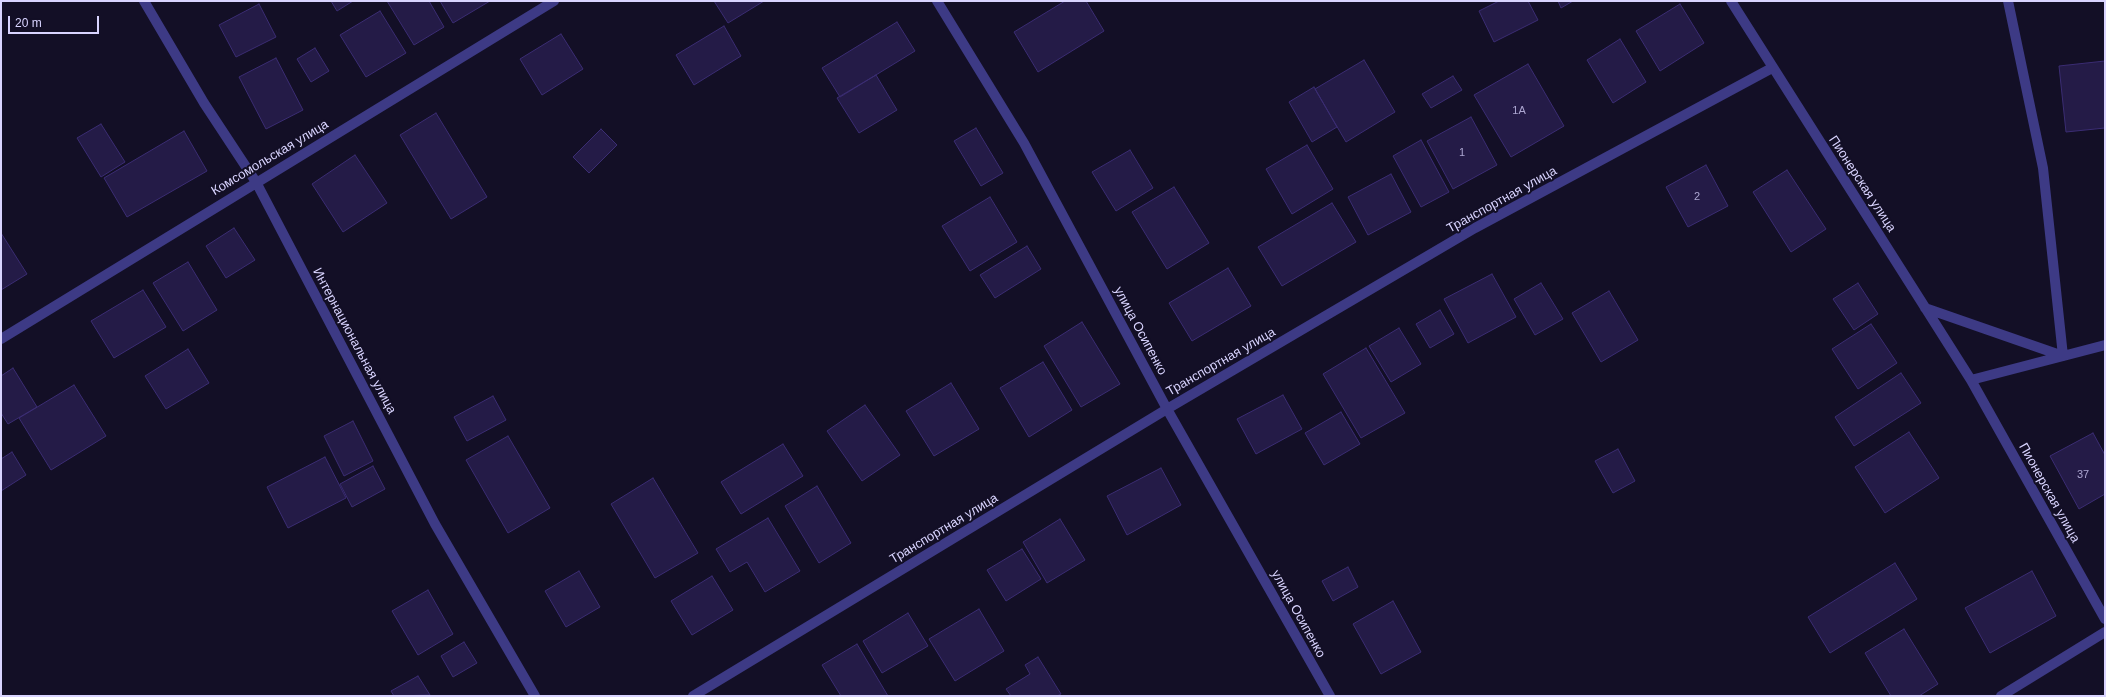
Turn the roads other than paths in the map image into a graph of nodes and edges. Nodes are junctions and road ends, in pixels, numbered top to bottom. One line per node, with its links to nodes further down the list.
1 (144, 1): 7 (street, Интернациональная улица)
2 (554, 1): 7 (street, Комсомольская улица)
3 (937, 1): 13 (street, улица Осипенко)
4 (1731, 1): 6 (street, Пионерская улица)
5 (2008, 1): 11 (street)
6 (1772, 68): 8 (street, Пионерская улица); 13 (street, Транспортная улица)
7 (256, 182): 9 (street, Комсомольская улица); 16 (street, Интернациональная улица)
8 (1925, 308): 11 (street); 12 (street, Пионерская улица)
9 (1, 339)
10 (2105, 345): 11 (street)
11 (2063, 356): 12 (street)
12 (1972, 380): 14 (street, Пионерская улица)
13 (1167, 409): 17 (street, Транспортная улица); 18 (street, улица Осипенко)
14 (2105, 619)
15 (2105, 632): 19 (street)
16 (535, 696)
17 (693, 696)
18 (1330, 696)
19 (2002, 696)

